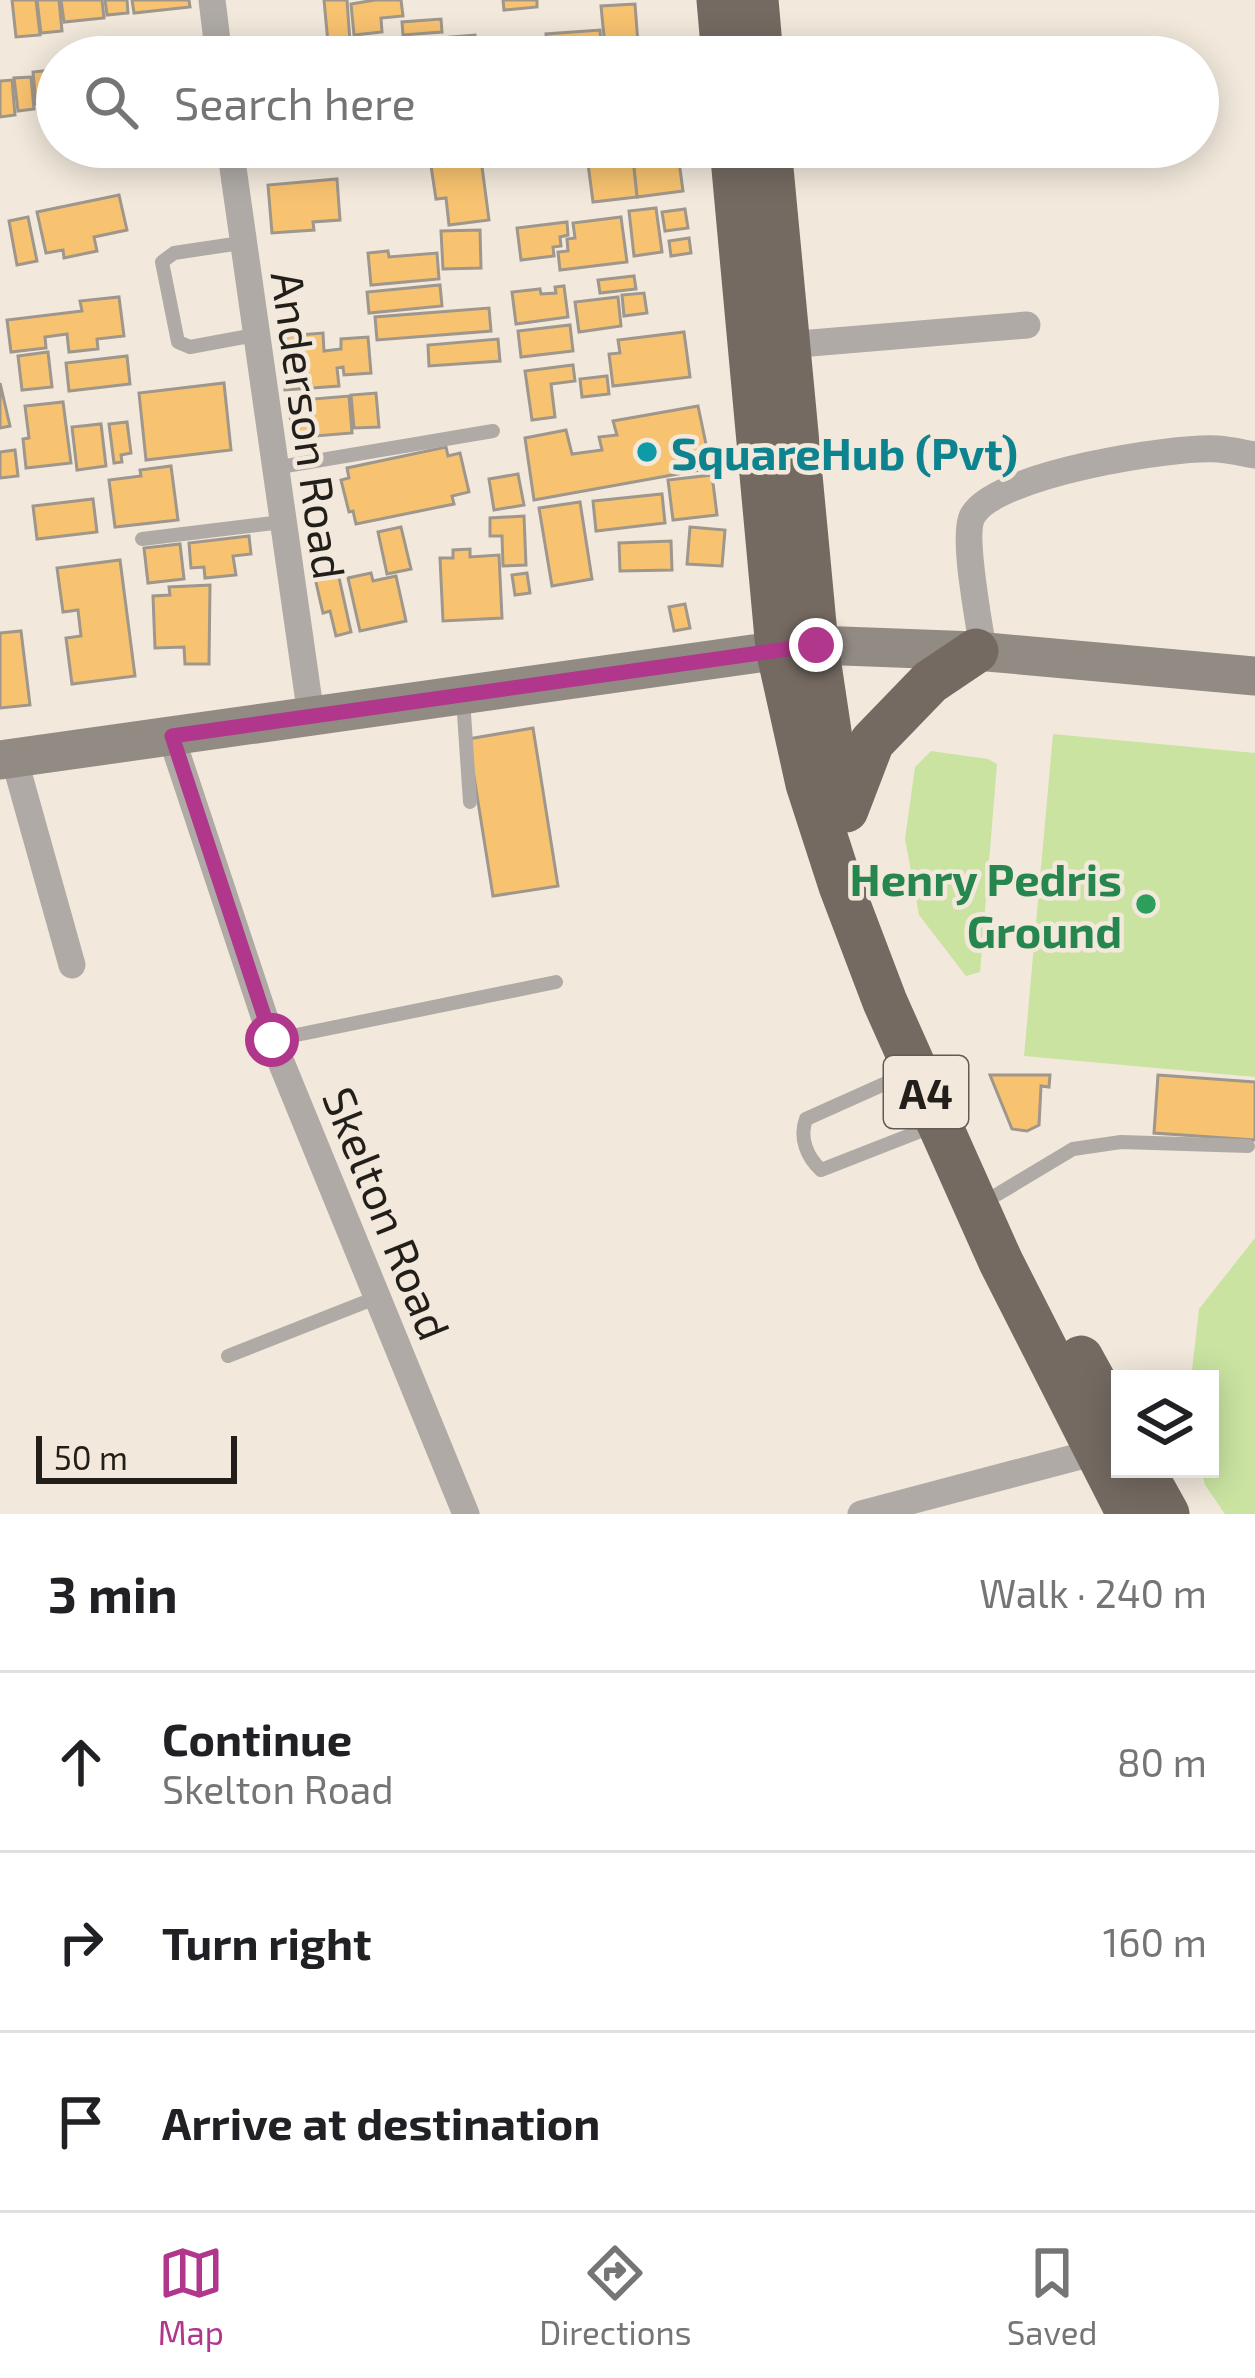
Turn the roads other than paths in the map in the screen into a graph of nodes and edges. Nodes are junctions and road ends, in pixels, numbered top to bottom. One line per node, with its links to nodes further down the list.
1 (212, 0): 5 (street)
2 (719, 0): 6 (highway)
3 (756, 0): 4 (street); 7 (highway)
4 (789, 0)
5 (216, 36)
6 (722, 36)
7 (759, 36)
8 (232, 168): 11 (street, Anderson Road)
9 (735, 168): 20 (highway, A4)
10 (771, 168): 14 (highway, A4)
11 (241, 243): 13 (street, Anderson Road); 13 (lane)
12 (1027, 325): 14 (street)
13 (255, 335): 17 (street, Anderson Road)
14 (787, 346): 20 (highway, A4)
15 (493, 430): 17 (lane)
16 (1255, 455): 21 (street)
17 (274, 468): 18 (street, Anderson Road)
18 (282, 522): 19 (lane); 24 (street, Anderson Road)
19 (142, 539)
20 (797, 647): 21 (main road); 23 (main road); 28 (highway, A4); 32 (highway, A4)
21 (980, 651): 22 (main road); 28 (highway)
22 (1255, 676)
23 (463, 694): 24 (main road); 27 (lane)
24 (310, 716): 25 (main road)
25 (172, 736): 26 (main road); 31 (street, Skelton Road)
26 (7, 759): 29 (street)
27 (470, 802)
28 (846, 810): 35 (highway, A4)
29 (72, 965)
30 (556, 982): 31 (lane)
31 (272, 1040): 36 (street, Skelton Road)
32 (916, 1070): 33 (highway, A4); 33 (lane)
33 (940, 1124): 38 (highway, A4)
34 (1248, 1146): 35 (lane)
35 (998, 1193): 38 (highway, A4)
36 (378, 1298): 37 (lane); 40 (street, Skelton Road)
37 (228, 1356)
38 (1108, 1440): 41 (street); 42 (highway, A4)
39 (1147, 1478): 43 (highway)
40 (466, 1514)
41 (861, 1514)
42 (1130, 1514)
43 (1167, 1514)

